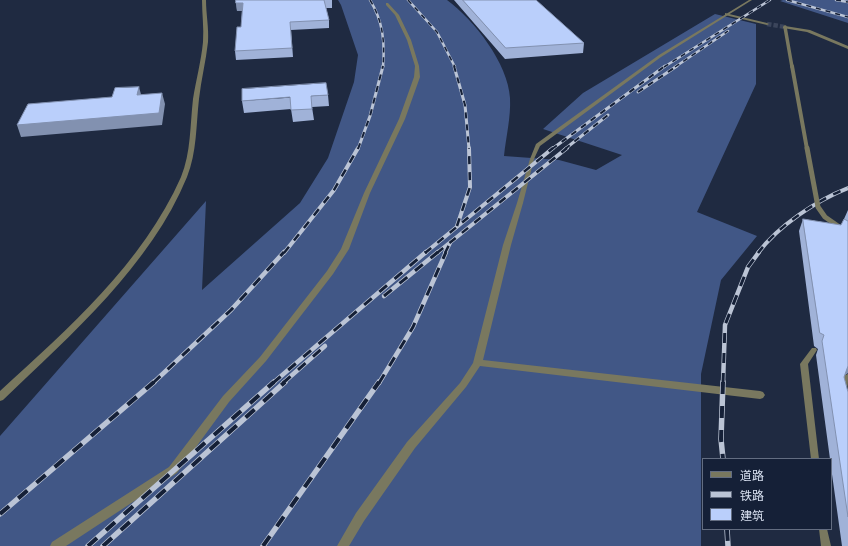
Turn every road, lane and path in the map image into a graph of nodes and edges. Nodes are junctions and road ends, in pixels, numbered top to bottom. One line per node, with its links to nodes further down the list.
1 (204, 0): 14 (street)
2 (751, 0): 4 (lane)
3 (387, 4): 18 (street)
4 (726, 14): 5 (street); 8 (lane)
5 (767, 24)
6 (786, 27): 7 (street); 9 (lane, bridge)
7 (848, 48)
8 (520, 203): 11 (street)
9 (848, 233)
10 (814, 350): 16 (lane)
11 (478, 363): 13 (street); 19 (street)
12 (848, 377): 15 (lane)
13 (760, 395)
14 (0, 397)
15 (844, 399)
16 (815, 458)
17 (824, 530): 20 (lane)
18 (56, 546)
19 (343, 546)
20 (826, 546)

